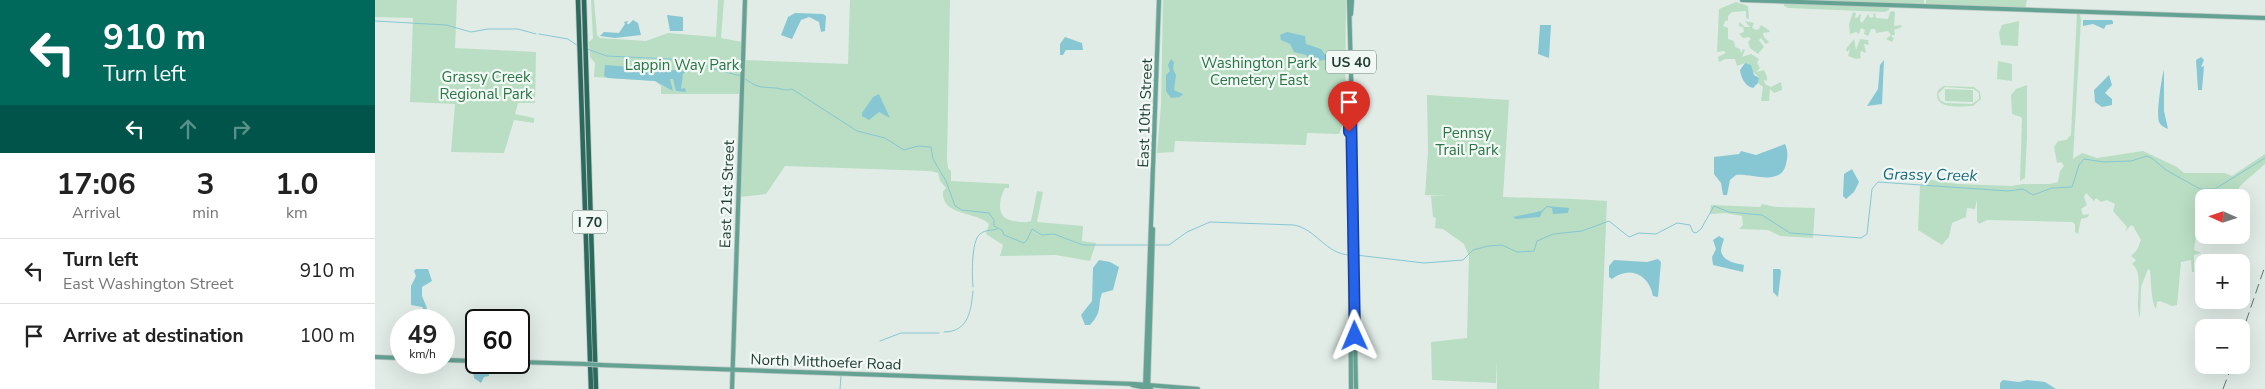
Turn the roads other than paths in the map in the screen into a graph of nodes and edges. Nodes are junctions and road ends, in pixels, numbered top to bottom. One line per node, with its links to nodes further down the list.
1 (578, 0): 8 (highway, I 70)
2 (584, 0): 8 (highway, I 70)
3 (745, 0): 14 (main road, East 21st Street)
4 (1159, 0): 15 (main road, East 10th Street)
5 (1350, 0): 10 (main road, US 40)
6 (1742, 0): 7 (main road)
7 (2265, 18)
8 (582, 40): 9 (highway, I 70)
9 (582, 54): 16 (highway, I 70); 17 (highway, I 70)
10 (1352, 259): 21 (main road, US 40); 22 (main road, US 40)
11 (375, 357): 12 (main road)
12 (390, 358)
13 (530, 362): 14 (main road, North Mitthoefer Road, bridge)
14 (733, 369): 15 (main road, North Mitthoefer Road); 18 (main road, East 21st Street)
15 (1147, 388): 19 (main road, North Mitthoefer Road)
16 (591, 389)
17 (596, 389)
18 (732, 389)
19 (1177, 389): 20 (main road, North Mitthoefer Road)
20 (1198, 389)
21 (1351, 389)
22 (1356, 389)

